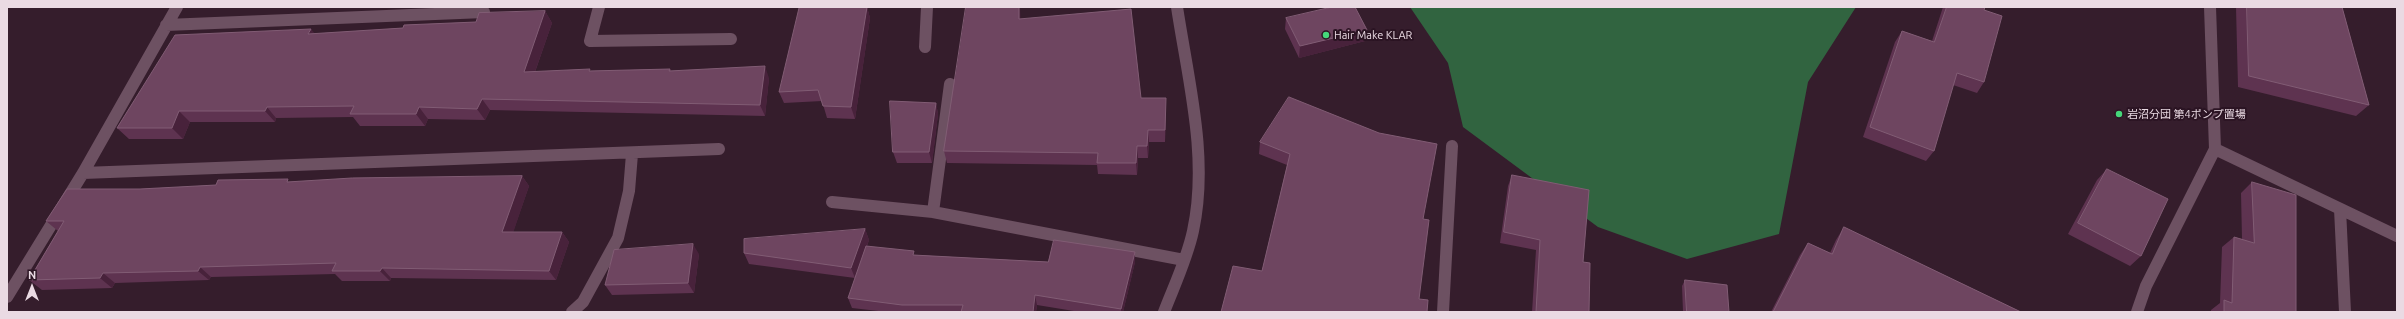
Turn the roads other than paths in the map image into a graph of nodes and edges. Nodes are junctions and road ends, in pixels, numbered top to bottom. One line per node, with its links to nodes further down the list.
1 (177, 7): 7 (street)
2 (600, 7): 8 (street)
3 (927, 7): 9 (street)
4 (1177, 7): 20 (street)
5 (2210, 7): 13 (street)
6 (484, 12): 7 (street)
7 (166, 25): 15 (street)
8 (731, 39)
9 (925, 47)
10 (950, 84): 18 (street)
11 (1452, 146): 24 (street)
12 (719, 149): 14 (street)
13 (2215, 149): 17 (street); 25 (street)
14 (632, 154): 15 (street); 22 (street)
15 (83, 173): 21 (street)
16 (832, 202): 18 (street)
17 (2340, 209): 19 (street); 26 (street)
18 (933, 212): 20 (street)
19 (2397, 236)
20 (1184, 260): 23 (street)
21 (7, 297)
22 (572, 312)
23 (1164, 312)
24 (1443, 312)
25 (2137, 312)
26 (2345, 312)

